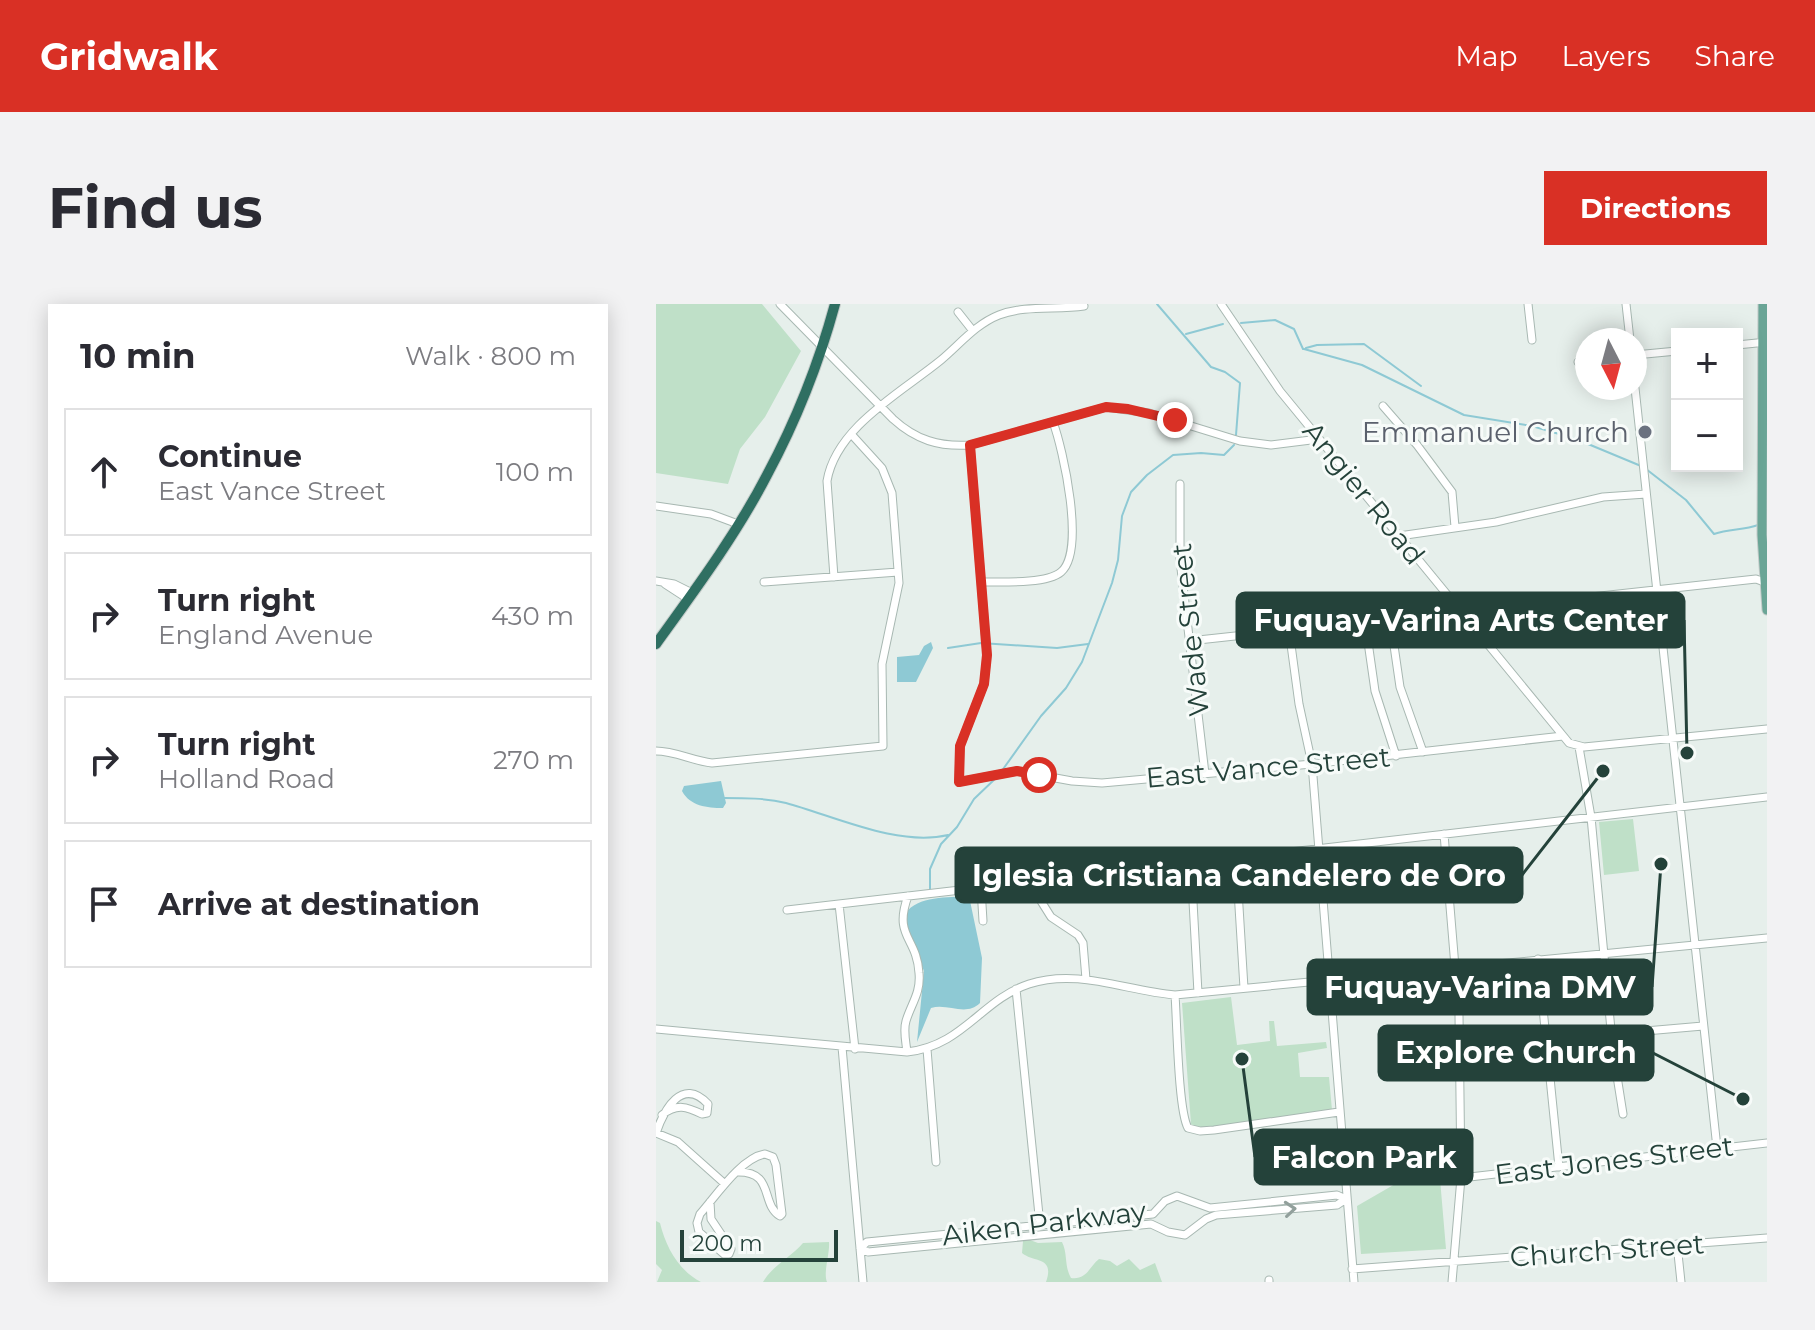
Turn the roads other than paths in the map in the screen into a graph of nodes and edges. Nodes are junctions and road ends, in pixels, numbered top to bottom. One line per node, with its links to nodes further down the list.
1 (780, 304): 13 (street)
2 (835, 304): 13 (highway)
3 (1221, 304): 22 (street, Angier Road)
4 (1528, 304): 11 (street)
5 (1626, 304): 9 (street)
6 (1763, 304): 12 (main road)
7 (1084, 306): 10 (street)
8 (958, 312): 10 (street)
9 (1629, 328)
10 (973, 331): 19 (street)
11 (1532, 340)
12 (1764, 342): 14 (street); 24 (main road)
13 (822, 344): 19 (street); 28 (highway)
14 (1743, 344)
15 (1671, 352): 16 (street)
16 (1647, 354)
17 (1636, 400): 26 (street)
18 (1383, 406): 29 (street)
19 (880, 407): 21 (street); 23 (street)
20 (1053, 422): 22 (street); 23 (street); 35 (street)
21 (852, 435): 31 (street); 32 (street)
22 (1319, 439): 30 (street, Angier Road)
23 (970, 445): 35 (street)
24 (1764, 456): 36 (main road)
25 (1180, 484): 44 (street, Wade Street)
26 (1646, 494): 29 (street); 37 (street)
27 (656, 506): 28 (street)
28 (738, 524): 38 (highway)
29 (1455, 527): 30 (street)
30 (1399, 536): 40 (street, Angier Road)
31 (898, 572): 32 (street); 50 (street)
32 (834, 577): 34 (street)
33 (660, 582): 38 (street)
34 (764, 582)
35 (982, 582): 54 (street, East Vance Street)
36 (1766, 582): 37 (street); 39 (main road)
37 (1656, 589): 40 (street); 48 (street)
38 (690, 596): 45 (highway)
39 (1767, 610)
40 (1462, 612): 41 (street); 47 (street, Angier Road)
41 (1390, 618): 42 (street); 51 (street)
42 (1365, 621): 43 (street); 52 (street)
43 (1289, 630): 44 (street); 53 (street)
44 (1189, 641): 54 (street, Wade Street)
45 (656, 644)
46 (1767, 729): 48 (street)
47 (1563, 736): 49 (street, Angier Road); 51 (street, East Vance Street)
48 (1672, 737): 49 (street); 56 (street)
49 (1579, 747): 57 (street)
50 (656, 751)
51 (1423, 752): 52 (street, East Vance Street)
52 (1396, 756): 53 (street, East Vance Street)
53 (1312, 764): 54 (street, East Vance Street); 59 (street)
54 (1205, 774)
55 (1767, 797): 56 (street)
56 (1679, 807): 57 (street); 69 (street)
57 (1591, 817): 58 (street); 70 (street)
58 (1444, 834): 59 (street); 72 (street)
59 (1317, 849): 60 (street); 74 (street)
60 (1236, 858): 61 (street); 75 (street)
61 (1191, 865): 62 (street); 77 (street)
62 (1029, 882): 63 (street); 73 (street)
63 (981, 888): 64 (street); 67 (street)
64 (908, 896): 65 (street); 85 (street)
65 (839, 904): 66 (street); 83 (street)
66 (787, 910)
67 (983, 921)
68 (1767, 938): 69 (street)
69 (1695, 944): 70 (street); 79 (street)
70 (1604, 953): 71 (street); 81 (street)
71 (1538, 959): 72 (street); 93 (street)
72 (1456, 968): 74 (street); 95 (street)
73 (1086, 979): 76 (street); 78 (street)
74 (1328, 980): 75 (street); 86 (street)
75 (1244, 988): 77 (street)
76 (1016, 989): 84 (street); 103 (street)
77 (1198, 993): 78 (street)
78 (1175, 995): 86 (street)
79 (1703, 1026): 81 (street); 91 (street)
80 (656, 1029): 82 (street)
81 (1611, 1034): 87 (street)
82 (842, 1047): 83 (street); 110 (street)
83 (855, 1049): 85 (street)
84 (927, 1049): 85 (street); 92 (street)
85 (907, 1052)
86 (1339, 1112): 99 (street)
87 (1623, 1114)
88 (662, 1115): 88 (street); 89 (street)
89 (656, 1133): 96 (street)
90 (1767, 1143): 91 (street, East Jones Street)
91 (1717, 1148): 93 (street, East Jones Street)
92 (936, 1162)
93 (1559, 1167): 95 (street, East Jones Street)
94 (737, 1172): 96 (street); 97 (street); 98 (street)
95 (1461, 1178): 111 (street)
96 (725, 1184): 100 (street)
97 (779, 1185): 98 (street); 98 (street)
98 (766, 1189)
99 (1346, 1199): 101 (street, Aiken Parkway); 112 (street)
100 (710, 1202): 105 (street); 107 (street)
101 (1211, 1212): 102 (street, Aiken Parkway); 104 (street, Aiken Parkway)
102 (1150, 1214): 103 (street, Aiken Parkway); 104 (street)
103 (1040, 1224): 106 (street); 110 (street, Aiken Parkway)
104 (1151, 1224): 106 (street, Aiken Parkway)
105 (716, 1229): 107 (street); 107 (street)
106 (1041, 1234): 110 (street, Aiken Parkway)
107 (705, 1238)
108 (1767, 1238): 109 (street, Church Street)
109 (1677, 1244): 111 (street, Church Street); 116 (street)
110 (860, 1248): 113 (street)
111 (1454, 1262): 112 (street, Church Street); 115 (street)
112 (1352, 1269): 114 (street)
113 (863, 1282)
114 (1354, 1282)
115 (1452, 1282)
116 (1681, 1282)

